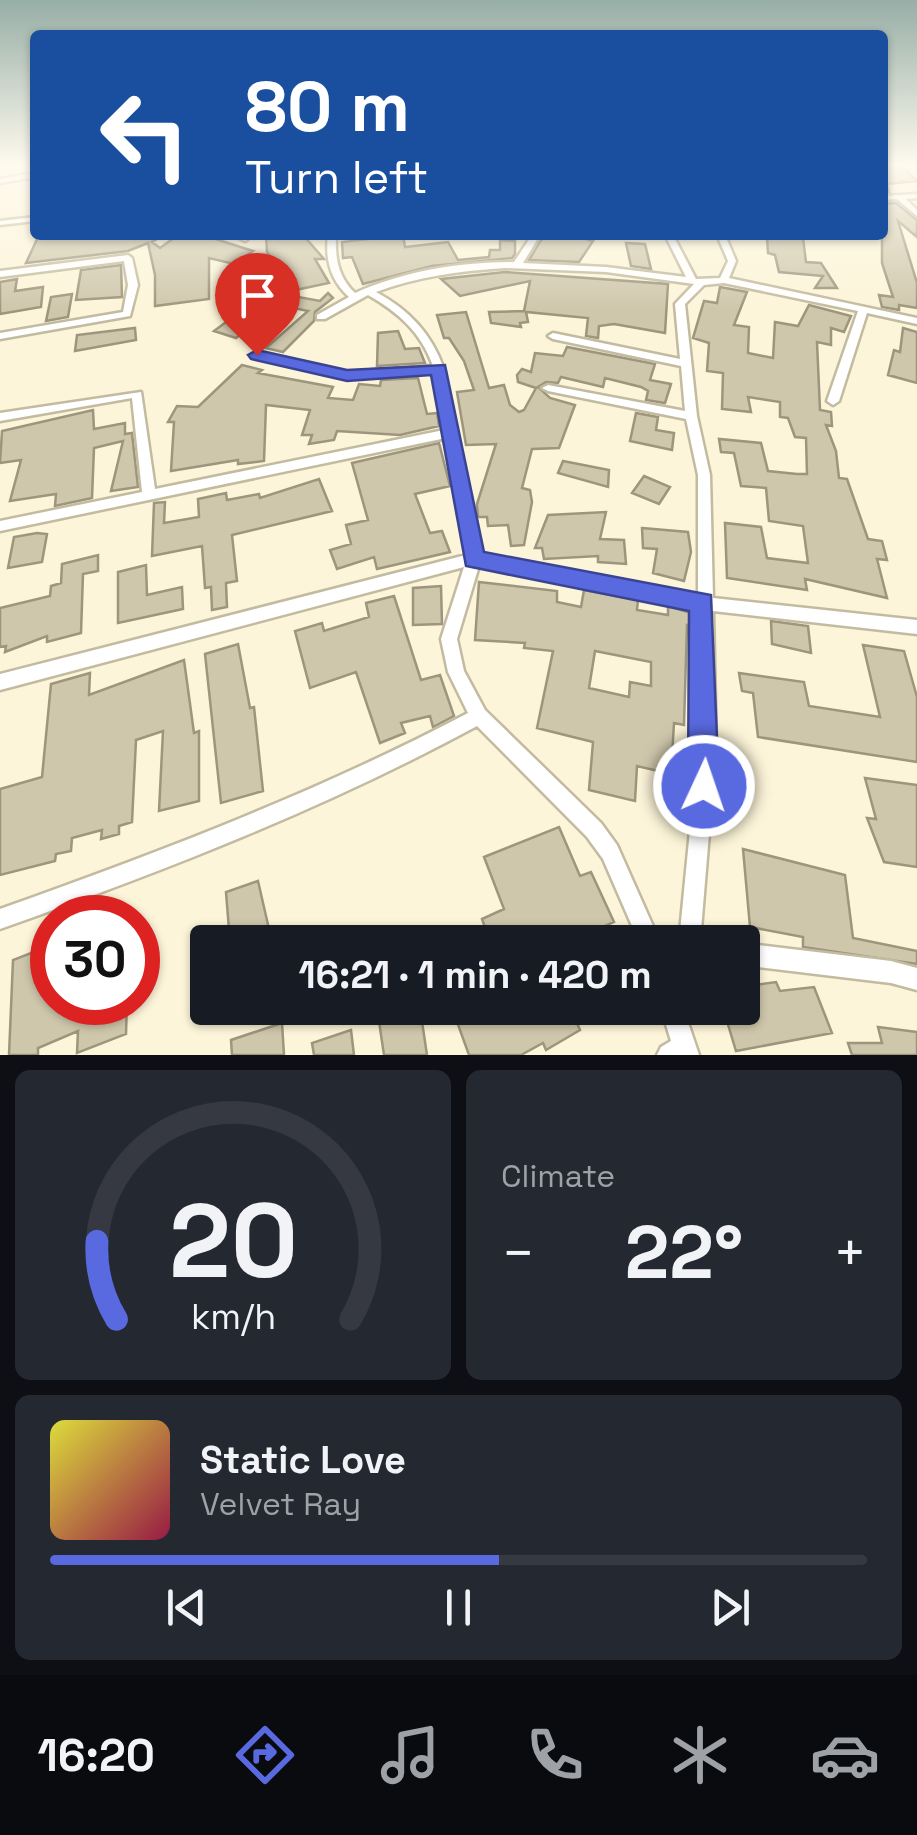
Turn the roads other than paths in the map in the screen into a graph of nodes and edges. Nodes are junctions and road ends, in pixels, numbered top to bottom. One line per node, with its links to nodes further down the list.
1 (30, 219): 2 (street)
2 (0, 223)
3 (331, 240): 12 (street)
4 (533, 240): 7 (street)
5 (672, 240): 10 (street)
6 (723, 240): 9 (street)
7 (518, 264): 10 (street); 11 (street)
8 (0, 274): 16 (street)
9 (724, 280): 10 (street); 13 (street)
10 (697, 282): 19 (street)
11 (370, 292): 12 (street); 20 (street)
12 (352, 295): 14 (street)
13 (862, 311): 15 (street); 22 (street)
14 (322, 317)
15 (917, 321)
16 (0, 336)
17 (553, 336): 19 (street)
18 (257, 355): 20 (street)
19 (684, 363): 23 (street)
20 (439, 369): 25 (street)
21 (548, 388): 23 (street)
22 (833, 401)
23 (691, 416): 29 (street)
24 (0, 417): 26 (street)
25 (450, 432): 26 (street); 28 (street)
26 (149, 493): 27 (street)
27 (0, 526)
28 (474, 559): 29 (street); 31 (street); 32 (street)
29 (702, 603): 30 (street); 35 (street)
30 (917, 628)
31 (0, 682)
32 (479, 716): 33 (street); 34 (street)
33 (0, 919)
34 (642, 925)
35 (691, 925)
36 (760, 956): 37 (street)
37 (917, 980)
38 (675, 1025): 39 (street)
39 (680, 1052)

